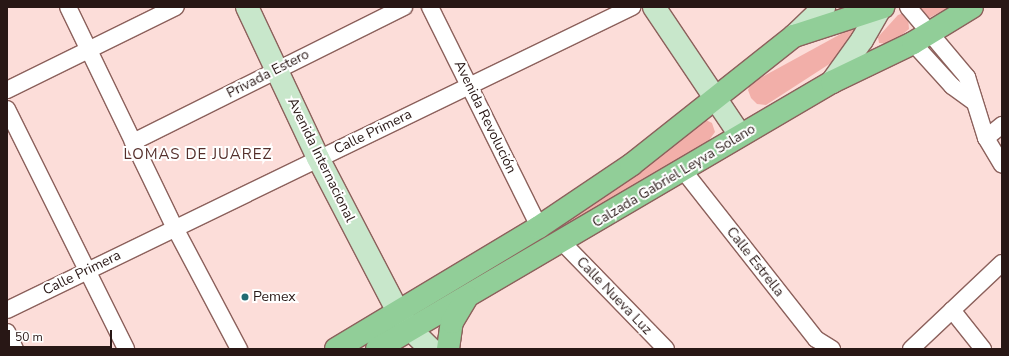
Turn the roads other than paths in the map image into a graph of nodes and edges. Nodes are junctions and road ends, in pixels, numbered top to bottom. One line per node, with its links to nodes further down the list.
1 (68, 7): 14 (street)
2 (176, 7): 14 (street)
3 (247, 7): 15 (street, Avenida Internacional)
4 (404, 7): 15 (street, Privada Estero)
5 (430, 7): 17 (street, Avenida Revolución)
6 (632, 7): 17 (street, Calle Primera)
7 (654, 7): 19 (street)
8 (824, 7): 12 (street)
9 (881, 7): 12 (main road, Calzada Gabriel Leyva Solano); 16 (street)
10 (908, 7): 13 (street)
11 (972, 7): 13 (main road, Calzada Gabriel Leyva Solano)
12 (794, 36): 19 (main road, Calzada Gabriel Leyva Solano)
13 (921, 38): 16 (main road, Calzada Gabriel Leyva Solano); 23 (street)
14 (90, 49): 18 (street); 24 (street)
15 (278, 69): 24 (street, Privada Estero); 25 (street, Avenida Internacional)
16 (832, 82): 22 (main road, Calzada Gabriel Leyva Solano)
17 (470, 86): 25 (street, Calle Primera); 28 (street, Avenida Revolución)
18 (7, 90)
19 (716, 97): 22 (street); 28 (main road, Calzada Gabriel Leyva Solano)
20 (7, 109): 32 (street)
21 (1002, 126): 23 (street)
22 (740, 135): 27 (main road, Calzada Gabriel Leyva Solano)
23 (986, 138): 26 (street)
24 (134, 142): 29 (street)
25 (318, 158): 29 (street, Calle Primera); 36 (street, Avenida Internacional)
26 (1002, 166)
27 (683, 170): 30 (main road, Calzada Gabriel Leyva Solano); 46 (street, Calle Estrella)
28 (539, 227): 36 (main road, Calzada Gabriel Leyva Solano)
29 (175, 228): 32 (street, Calle Primera); 40 (street)
30 (562, 242): 33 (main road, Calzada Gabriel Leyva Solano); 45 (street, Calle Nueva Luz)
31 (1002, 263): 35 (street)
32 (88, 269): 34 (street, Calle Primera); 39 (street)
33 (471, 294): 36 (main road, Calzada Gabriel Leyva Solano); 44 (main road)
34 (7, 310)
35 (952, 310): 47 (street); 48 (street)
36 (404, 320): 41 (main road, Calzada Gabriel Leyva Solano); 42 (main road, Calzada Gabriel Leyva Solano); 43 (street, Avenida Internacional)
37 (7, 332): 38 (street)
38 (15, 349)
39 (126, 349)
40 (239, 349)
41 (336, 349)
42 (377, 349)
43 (431, 349)
44 (448, 349)
45 (666, 349)
46 (832, 349)
47 (911, 349)
48 (983, 349)

